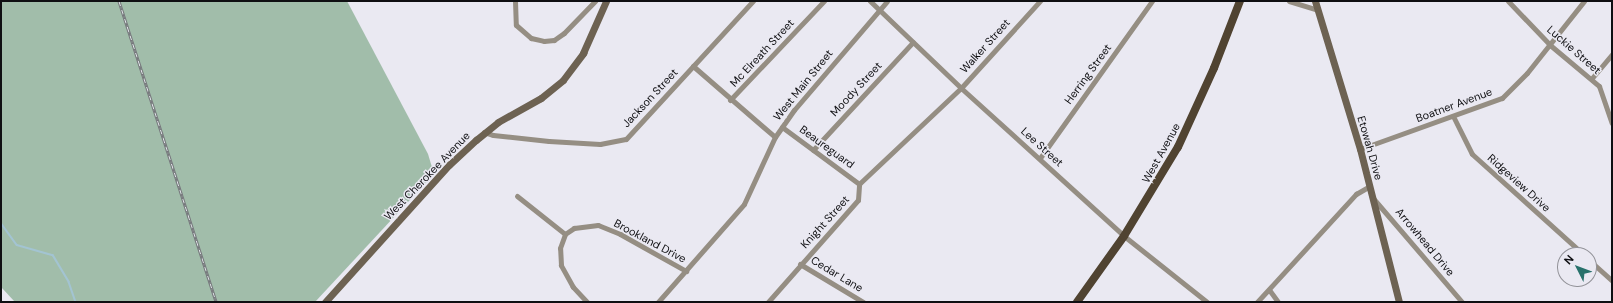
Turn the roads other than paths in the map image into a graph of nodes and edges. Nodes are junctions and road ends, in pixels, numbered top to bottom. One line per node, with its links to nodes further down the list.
1 (515, 1): 2 (street)
2 (595, 1)
3 (606, 1): 27 (main road, West Cherokee Avenue)
4 (753, 1): 20 (street, Jackson Street)
5 (824, 1): 23 (street, Mc Elreath Street)
6 (870, 1): 15 (street, Lee Street)
7 (887, 1): 15 (street, West Main Street)
8 (1040, 1): 22 (street, Walker Street)
9 (1152, 1): 31 (street, Herring Street)
10 (1240, 1): 37 (main road, West Avenue)
11 (1289, 1): 16 (street)
12 (1315, 1): 16 (main road, Etowah Drive)
13 (1508, 1): 18 (street, Luckie Street)
14 (1584, 1): 18 (street, Boatner Avenue)
15 (879, 10): 17 (street, Lee Street); 26 (street, West Main Street)
16 (1318, 10): 29 (main road, Etowah Drive)
17 (913, 42): 22 (street, Lee Street); 30 (street, Moody Street)
18 (1550, 45): 21 (street, Luckie Street); 24 (street, Boatner Avenue)
19 (1612, 54): 21 (street)
20 (693, 66): 23 (street); 27 (street, Jackson Street)
21 (1592, 78): 25 (street, Luckie Street)
22 (961, 88): 31 (street, Lee Street); 32 (street)
23 (730, 100): 28 (street)
24 (1453, 116): 29 (street, Boatner Avenue); 38 (street, Ridgeview Drive)
25 (1612, 123)
26 (782, 127): 28 (street, West Main Street); 30 (street, Beaureguard)
27 (484, 132): 44 (main road, West Cherokee Avenue)
28 (775, 137): 41 (street, West Main Street)
29 (1360, 149): 33 (main road, Etowah Drive)
30 (813, 150): 32 (street, Beaureguard)
31 (1040, 158): 37 (street, Lee Street)
32 (859, 184): 39 (street, Knight Street)
33 (1370, 186): 35 (main road, Etowah Drive); 43 (street)
34 (517, 196): 36 (street)
35 (1372, 197): 53 (main road, Etowah Drive); 54 (street, Arrowhead Drive)
36 (566, 234): 41 (street, Brookland Drive); 45 (street)
37 (1124, 236): 49 (main road, West Avenue); 50 (street, Lee Street)
38 (1575, 247)
39 (800, 264): 47 (street, Knight Street); 48 (street, Cedar Lane)
40 (1597, 267): 42 (street)
41 (686, 271): 46 (street, West Main Street)
42 (1612, 281)
43 (1270, 290): 51 (street); 52 (street)
44 (325, 302)
45 (586, 302)
46 (658, 302)
47 (768, 302)
48 (864, 302)
49 (1077, 302)
50 (1207, 302)
51 (1257, 302)
52 (1278, 302)
53 (1398, 302)
54 (1462, 302)

